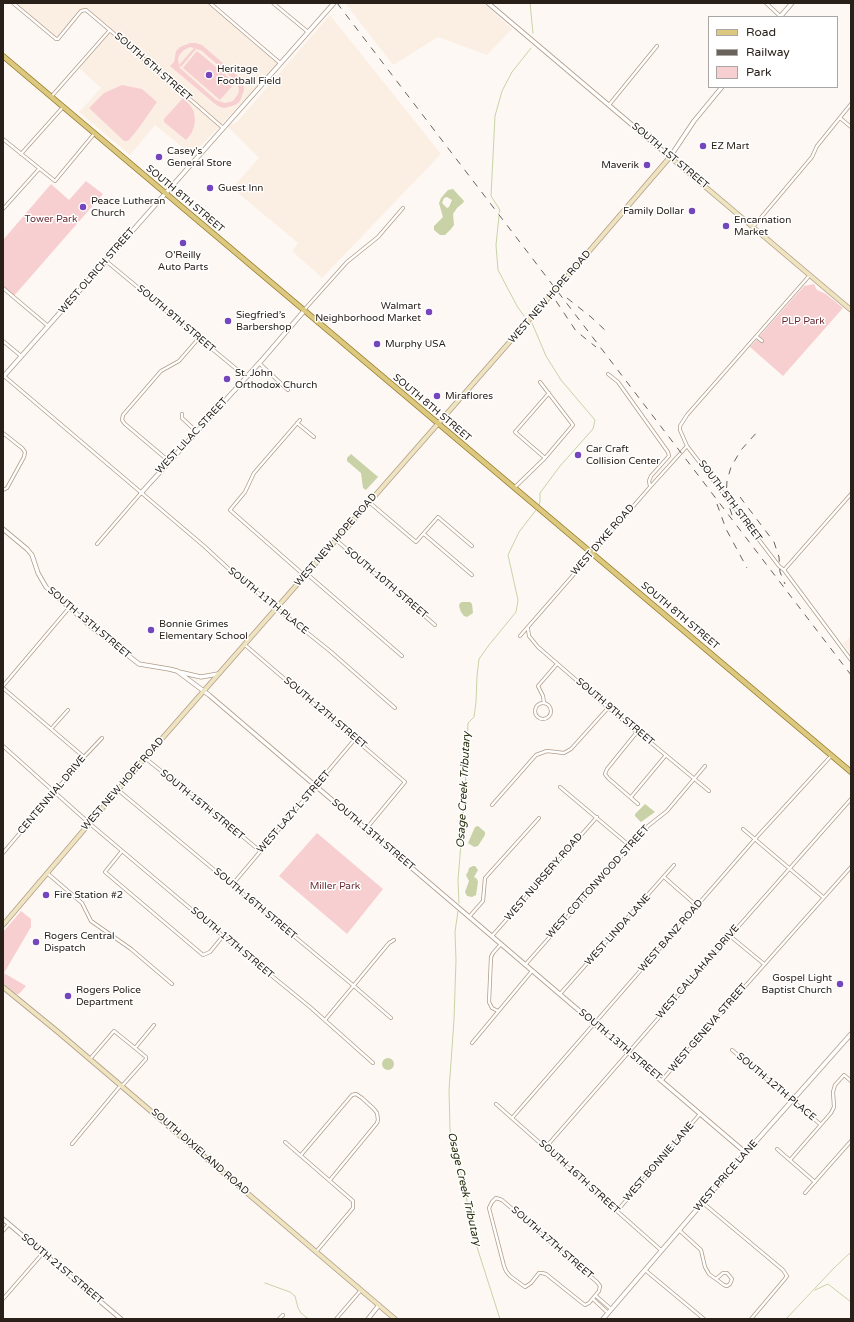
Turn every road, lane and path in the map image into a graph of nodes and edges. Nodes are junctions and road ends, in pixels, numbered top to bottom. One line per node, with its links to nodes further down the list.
1 (13, 3): 10 (street, SOUTH 6TH STREET)
2 (210, 3): 14 (street)
3 (273, 3): 11 (street)
4 (334, 3): 11 (street, WEST OLRICH STREET)
5 (488, 3): 18 (street, SOUTH 1ST STREET)
6 (766, 3): 8 (street)
7 (792, 3): 9 (street)
8 (780, 16)
9 (782, 16)
10 (110, 30): 16 (street); 22 (street, SOUTH 6TH STREET)
11 (309, 33): 14 (street, WEST OLRICH STREET)
12 (657, 46): 18 (street)
13 (3, 56): 16 (main road, SOUTH 8TH STREET)
14 (280, 63): 22 (street, WEST OLRICH STREET)
15 (721, 88): 26 (street)
16 (52, 97): 19 (main road, SOUTH 8TH STREET)
17 (851, 104): 20 (street)
18 (609, 105): 26 (street, SOUTH 1ST STREET)
19 (63, 107): 23 (main road, SOUTH 8TH STREET); 25 (street)
20 (840, 118): 21 (street); 31 (street)
21 (851, 127)
22 (223, 128): 28 (street, WEST OLRICH STREET)
23 (95, 134): 27 (street); 28 (main road, SOUTH 8TH STREET)
24 (3, 139): 25 (street)
25 (21, 154): 27 (street)
26 (670, 157): 31 (main road, SOUTH 1ST STREET); 53 (main road, WEST NEW HOPE ROAD)
27 (39, 169): 30 (street)
28 (165, 193): 32 (street, WEST OLRICH STREET); 36 (main road, SOUTH 8TH STREET)
29 (403, 208): 36 (street)
30 (3, 209)
31 (753, 227): 33 (main road, SOUTH 1ST STREET)
32 (106, 260): 37 (street, WEST OLRICH STREET); 39 (street, SOUTH 9TH STREET)
33 (810, 275): 35 (main road, SOUTH 1ST STREET); 38 (street)
34 (3, 288): 37 (street)
35 (851, 310)
36 (304, 311): 43 (street, WEST LILAC STREET); 53 (main road, SOUTH 8TH STREET)
37 (48, 326): 42 (street, WEST OLRICH STREET)
38 (756, 337): 41 (street); 57 (street, SOUTH 5TH STREET)
39 (199, 338): 46 (street, SOUTH 9TH STREET); 59 (street)
40 (3, 341): 42 (street)
41 (762, 341)
42 (22, 356): 45 (street, WEST OLRICH STREET)
43 (259, 363): 46 (street, WEST LILAC STREET); 48 (street)
44 (608, 374): 60 (street)
45 (3, 377): 63 (street, SOUTH 11TH PLACE)
46 (246, 377): 54 (street, WEST LILAC STREET)
47 (540, 382): 49 (street)
48 (288, 390)
49 (548, 393): 58 (street); 58 (street)
50 (182, 414): 54 (street)
51 (300, 420): 52 (street)
52 (297, 423): 56 (street); 73 (street)
53 (438, 424): 61 (main road, SOUTH 8TH STREET); 65 (main road, WEST NEW HOPE ROAD)
54 (197, 432): 59 (street, WEST LILAC STREET)
55 (3, 433): 62 (street)
56 (314, 437)
57 (687, 446): 60 (street, WEST DYKE ROAD); 72 (street, SOUTH 5TH STREET)
58 (545, 458): 61 (street)
59 (170, 462): 63 (street, WEST LILAC STREET)
60 (650, 487): 71 (street, WEST DYKE ROAD)
61 (514, 488): 71 (main road, SOUTH 8TH STREET)
62 (3, 490)
63 (141, 494): 69 (street, WEST LILAC STREET); 76 (street, SOUTH 11TH PLACE)
64 (851, 494): 72 (street)
65 (369, 502): 67 (street); 68 (main road, WEST NEW HOPE ROAD)
66 (3, 529): 75 (street, SOUTH 13TH STREET)
67 (424, 534): 70 (street); 74 (street)
68 (336, 540): 73 (main road, WEST NEW HOPE ROAD); 77 (street, SOUTH 10TH STREET)
69 (97, 544)
70 (472, 546)
71 (591, 553): 78 (street, WEST DYKE ROAD); 98 (main road, SOUTH 8TH STREET)
72 (784, 570): 82 (street, SOUTH 5TH STREET)
73 (306, 575): 76 (main road, WEST NEW HOPE ROAD); 81 (street)
74 (472, 575)
75 (69, 608): 84 (street, SOUTH 13TH STREET); 86 (street)
76 (276, 608): 80 (main road, WEST NEW HOPE ROAD); 89 (street, SOUTH 11TH PLACE)
77 (435, 625)
78 (528, 628): 79 (street, WEST DYKE ROAD); 83 (street, SOUTH 9TH STREET)
79 (520, 636)
80 (244, 644): 85 (main road, WEST NEW HOPE ROAD); 95 (street, SOUTH 12TH STREET)
81 (402, 656)
82 (851, 660)
83 (557, 664): 88 (street); 90 (street, SOUTH 9TH STREET)
84 (177, 671): 85 (street); 87 (street, SOUTH 13TH STREET)
85 (218, 674): 87 (main road, WEST NEW HOPE ROAD)
86 (3, 687): 92 (street)
87 (203, 691): 100 (main road, WEST NEW HOPE ROAD); 104 (street, SOUTH 13TH STREET)
88 (544, 703): 88 (street)
89 (395, 708)
90 (608, 708): 93 (street, SOUTH 9TH STREET); 112 (street)
91 (68, 710): 92 (street)
92 (51, 729): 99 (street)
93 (637, 732): 97 (street, SOUTH 9TH STREET); 109 (street)
94 (102, 738): 99 (street, CENTENNIAL DRIVE)
95 (356, 739): 104 (street, WEST LAZY L STREET); 116 (street, SOUTH 12TH STREET)
96 (3, 746): 108 (street, SOUTH 17TH STREET)
97 (666, 755): 103 (street, SOUTH 9TH STREET); 109 (street)
98 (831, 756): 102 (main road, SOUTH 8TH STREET); 118 (street, WEST BANZ ROAD)
99 (84, 757): 108 (street, CENTENNIAL DRIVE)
100 (145, 758): 106 (main road, WEST NEW HOPE ROAD); 121 (street, SOUTH 15TH STREET)
101 (705, 766): 103 (street, WEST COTTONWOOD STREET)
102 (851, 772)
103 (694, 779): 107 (street, SOUTH 9TH STREET); 119 (street, WEST COTTONWOOD STREET)
104 (316, 786): 116 (street, SOUTH 13TH STREET); 121 (street, WEST LAZY L STREET)
105 (560, 787): 113 (street)
106 (118, 790): 115 (main road, WEST NEW HOPE ROAD); 128 (street, SOUTH 16TH STREET)
107 (709, 791)
108 (55, 792): 115 (street, SOUTH 17TH STREET); 122 (street, CENTENNIAL DRIVE)
109 (631, 797): 111 (street)
110 (851, 799): 125 (street, WEST CALLAHAN DRIVE)
111 (638, 804)
112 (492, 805)
113 (596, 817): 119 (street); 134 (street, WEST NURSERY ROAD)
114 (538, 818): 131 (street)
115 (89, 823): 120 (street, SOUTH 17TH STREET); 126 (main road, WEST NEW HOPE ROAD)
116 (366, 829): 131 (street, SOUTH 13TH STREET)
117 (743, 829): 118 (street)
118 (755, 839): 125 (street); 130 (street, WEST BANZ ROAD)
119 (630, 846): 139 (street, WEST COTTONWOOD STREET)
120 (122, 851): 133 (street, SOUTH 17TH STREET); 133 (street)
121 (260, 851): 128 (street, WEST LAZY L STREET)
122 (3, 853)
123 (674, 865): 127 (street, WEST LINDA LANE)
124 (851, 867): 129 (street, WEST GENEVA STREET)
125 (790, 868): 129 (street); 135 (street, WEST CALLAHAN DRIVE)
126 (47, 873): 132 (main road, WEST NEW HOPE ROAD); 141 (street)
127 (664, 877): 130 (street); 144 (street, WEST LINDA LANE)
128 (232, 885): 142 (street, SOUTH 16TH STREET)
129 (824, 897): 138 (street, WEST GENEVA STREET)
130 (697, 906): 148 (street, WEST BANZ ROAD)
131 (470, 917): 134 (street, SOUTH 13TH STREET)
132 (3, 925)
133 (223, 936): 147 (street, SOUTH 17TH STREET)
134 (492, 936): 137 (street, SOUTH 13TH STREET)
135 (730, 936): 138 (street); 154 (street, WEST CALLAHAN DRIVE)
136 (394, 940): 142 (street)
137 (501, 944): 139 (street, SOUTH 13TH STREET); 145 (street)
138 (764, 964): 157 (street, WEST GENEVA STREET)
139 (525, 965): 140 (street, SOUTH 13TH STREET)
140 (532, 971): 144 (street, SOUTH 13TH STREET); 145 (street)
141 (172, 984)
142 (354, 986): 146 (street, SOUTH 16TH STREET); 147 (street)
143 (3, 987): 155 (main road, SOUTH DIXIELAND ROAD)
144 (560, 994): 148 (street, SOUTH 13TH STREET)
145 (498, 1011): 151 (street)
146 (391, 1018)
147 (324, 1020): 156 (street, SOUTH 17TH STREET)
148 (594, 1023): 154 (street, SOUTH 13TH STREET); 163 (street, WEST BANZ ROAD)
149 (154, 1025): 152 (street)
150 (851, 1034): 160 (street, WEST PRICE LANE)
151 (472, 1043)
152 (135, 1048): 155 (street); 159 (street)
153 (732, 1050): 160 (street, SOUTH 12TH PLACE)
154 (628, 1052): 157 (street, SOUTH 13TH STREET); 168 (street, WEST CALLAHAN DRIVE)
155 (90, 1059): 159 (main road, SOUTH DIXIELAND ROAD)
156 (373, 1063)
157 (661, 1081): 162 (street, SOUTH 13TH STREET)
158 (851, 1081): 164 (street)
159 (121, 1085): 167 (street); 183 (main road, SOUTH DIXIELAND ROAD)
160 (793, 1100): 164 (street, SOUTH 12TH PLACE); 170 (street, WEST PRICE LANE)
161 (496, 1104): 163 (street, SOUTH 16TH STREET)
162 (700, 1114): 170 (street, SOUTH 13TH STREET); 177 (street, WEST BONNIE LANE)
163 (512, 1118): 168 (street, SOUTH 16TH STREET)
164 (820, 1124): 172 (street)
165 (851, 1141): 174 (street)
166 (285, 1142): 171 (street)
167 (72, 1144)
168 (546, 1147): 177 (street, SOUTH 16TH STREET)
169 (777, 1149): 172 (street)
170 (746, 1153): 176 (street, WEST PRICE LANE)
171 (301, 1155): 173 (street); 173 (street)
172 (790, 1160): 174 (street)
173 (330, 1180): 183 (street)
174 (815, 1182): 175 (street)
175 (806, 1193)
176 (703, 1203): 180 (street, WEST PRICE LANE); 201 (street)
177 (617, 1211): 182 (street, SOUTH 16TH STREET)
178 (3, 1219): 179 (street, SOUTH 21ST STREET)
179 (9, 1224): 181 (street); 184 (street, SOUTH 21ST STREET)
180 (679, 1230): 182 (street, WEST PRICE LANE); 186 (street)
181 (3, 1231)
182 (662, 1251): 185 (street, WEST PRICE LANE)
183 (316, 1252): 187 (main road, SOUTH DIXIELAND ROAD)
184 (43, 1253): 189 (street); 194 (street, SOUTH 21ST STREET)
185 (645, 1270): 192 (street, WEST PRICE LANE); 200 (street)
186 (716, 1279): 186 (street)
187 (361, 1290): 191 (main road, SOUTH DIXIELAND ROAD); 196 (street)
188 (596, 1296): 190 (street); 190 (street, SOUTH 17TH STREET); 192 (street)
189 (3, 1299)
190 (593, 1299): 192 (street)
191 (379, 1306): 197 (street); 198 (main road, SOUTH DIXIELAND ROAD)
192 (610, 1311): 199 (street, WEST PRICE LANE)
193 (282, 1315): 195 (street)
194 (121, 1319)
195 (279, 1319)
196 (336, 1319)
197 (368, 1319)
198 (395, 1319)
199 (603, 1319)
200 (704, 1319)
201 (751, 1319)

